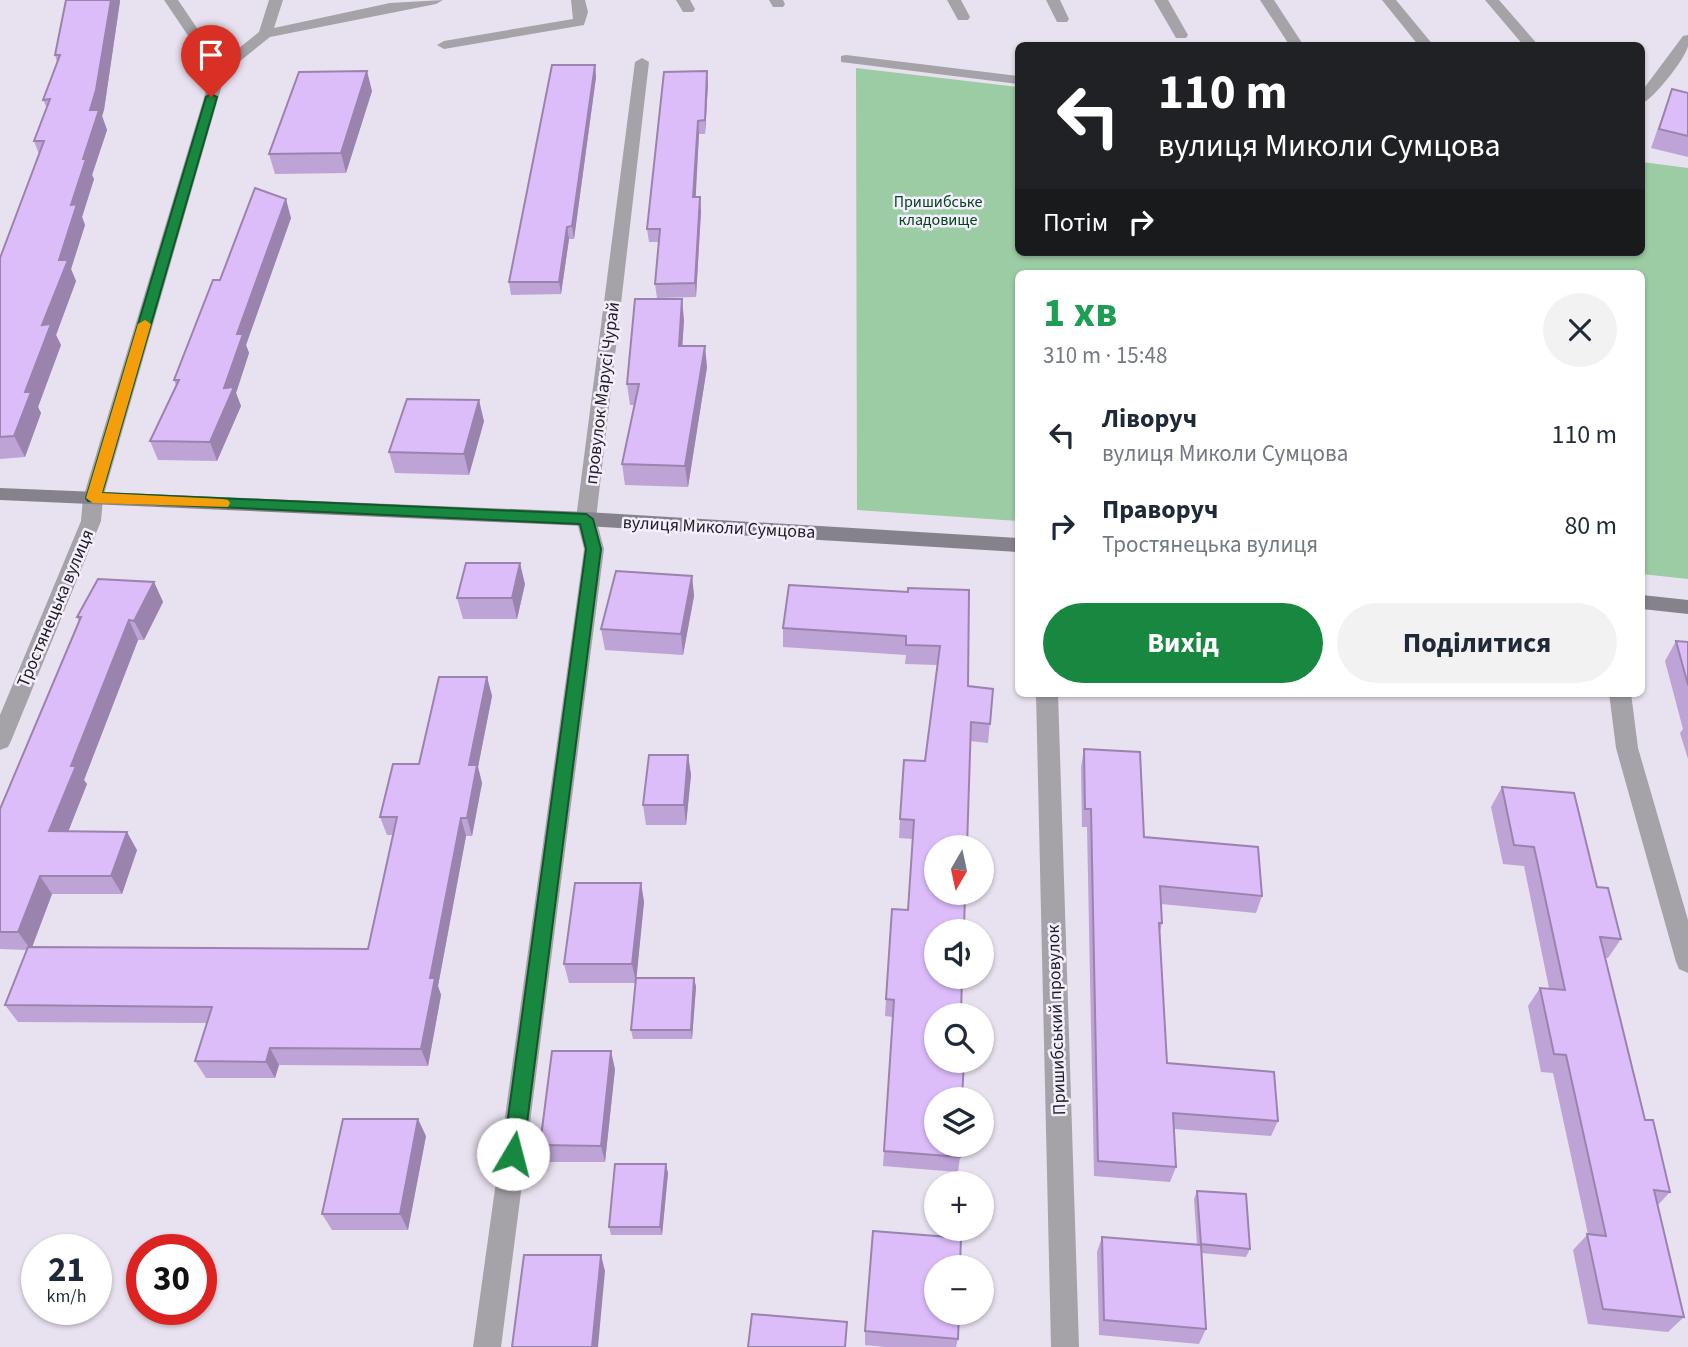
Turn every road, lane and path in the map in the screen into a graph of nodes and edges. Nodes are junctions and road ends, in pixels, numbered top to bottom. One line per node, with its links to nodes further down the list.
1 (171, 0): 23 (street)
2 (276, 0): 14 (street)
3 (436, 0): 11 (street)
4 (578, 0): 20 (street)
5 (954, 0): 12 (street)
6 (1053, 0): 13 (street)
7 (1161, 0): 15 (street)
8 (1267, 0): 17 (street)
9 (1389, 0): 18 (street)
10 (1492, 0): 19 (street)
11 (389, 3): 14 (street)
12 (963, 17)
13 (1062, 19)
14 (265, 34): 23 (street)
15 (1181, 34)
16 (1688, 39): 25 (street)
17 (1294, 42)
18 (1424, 42)
19 (1529, 42)
20 (444, 45)
21 (846, 59): 24 (street)
22 (642, 62): 28 (street, провулок Марусі Чурай)
23 (219, 71): 27 (street, Тростянецька вулиця)
24 (1015, 80)
25 (1645, 95)
26 (0, 494): 27 (street, вулиця Миколи Сумцова)
27 (93, 498): 28 (street, вулиця Миколи Сумцова); 34 (street, Тростянецька вулиця)
28 (586, 519): 29 (street, вулиця Миколи Сумцова); 36 (street, провулок Марусі Чурай)
29 (1015, 545)
30 (1645, 602): 31 (street)
31 (1688, 607)
32 (1048, 697): 37 (street, Пришибський провулок)
33 (1621, 697): 35 (street)
34 (0, 741)
35 (1688, 962)
36 (487, 1347)
37 (1065, 1347)

